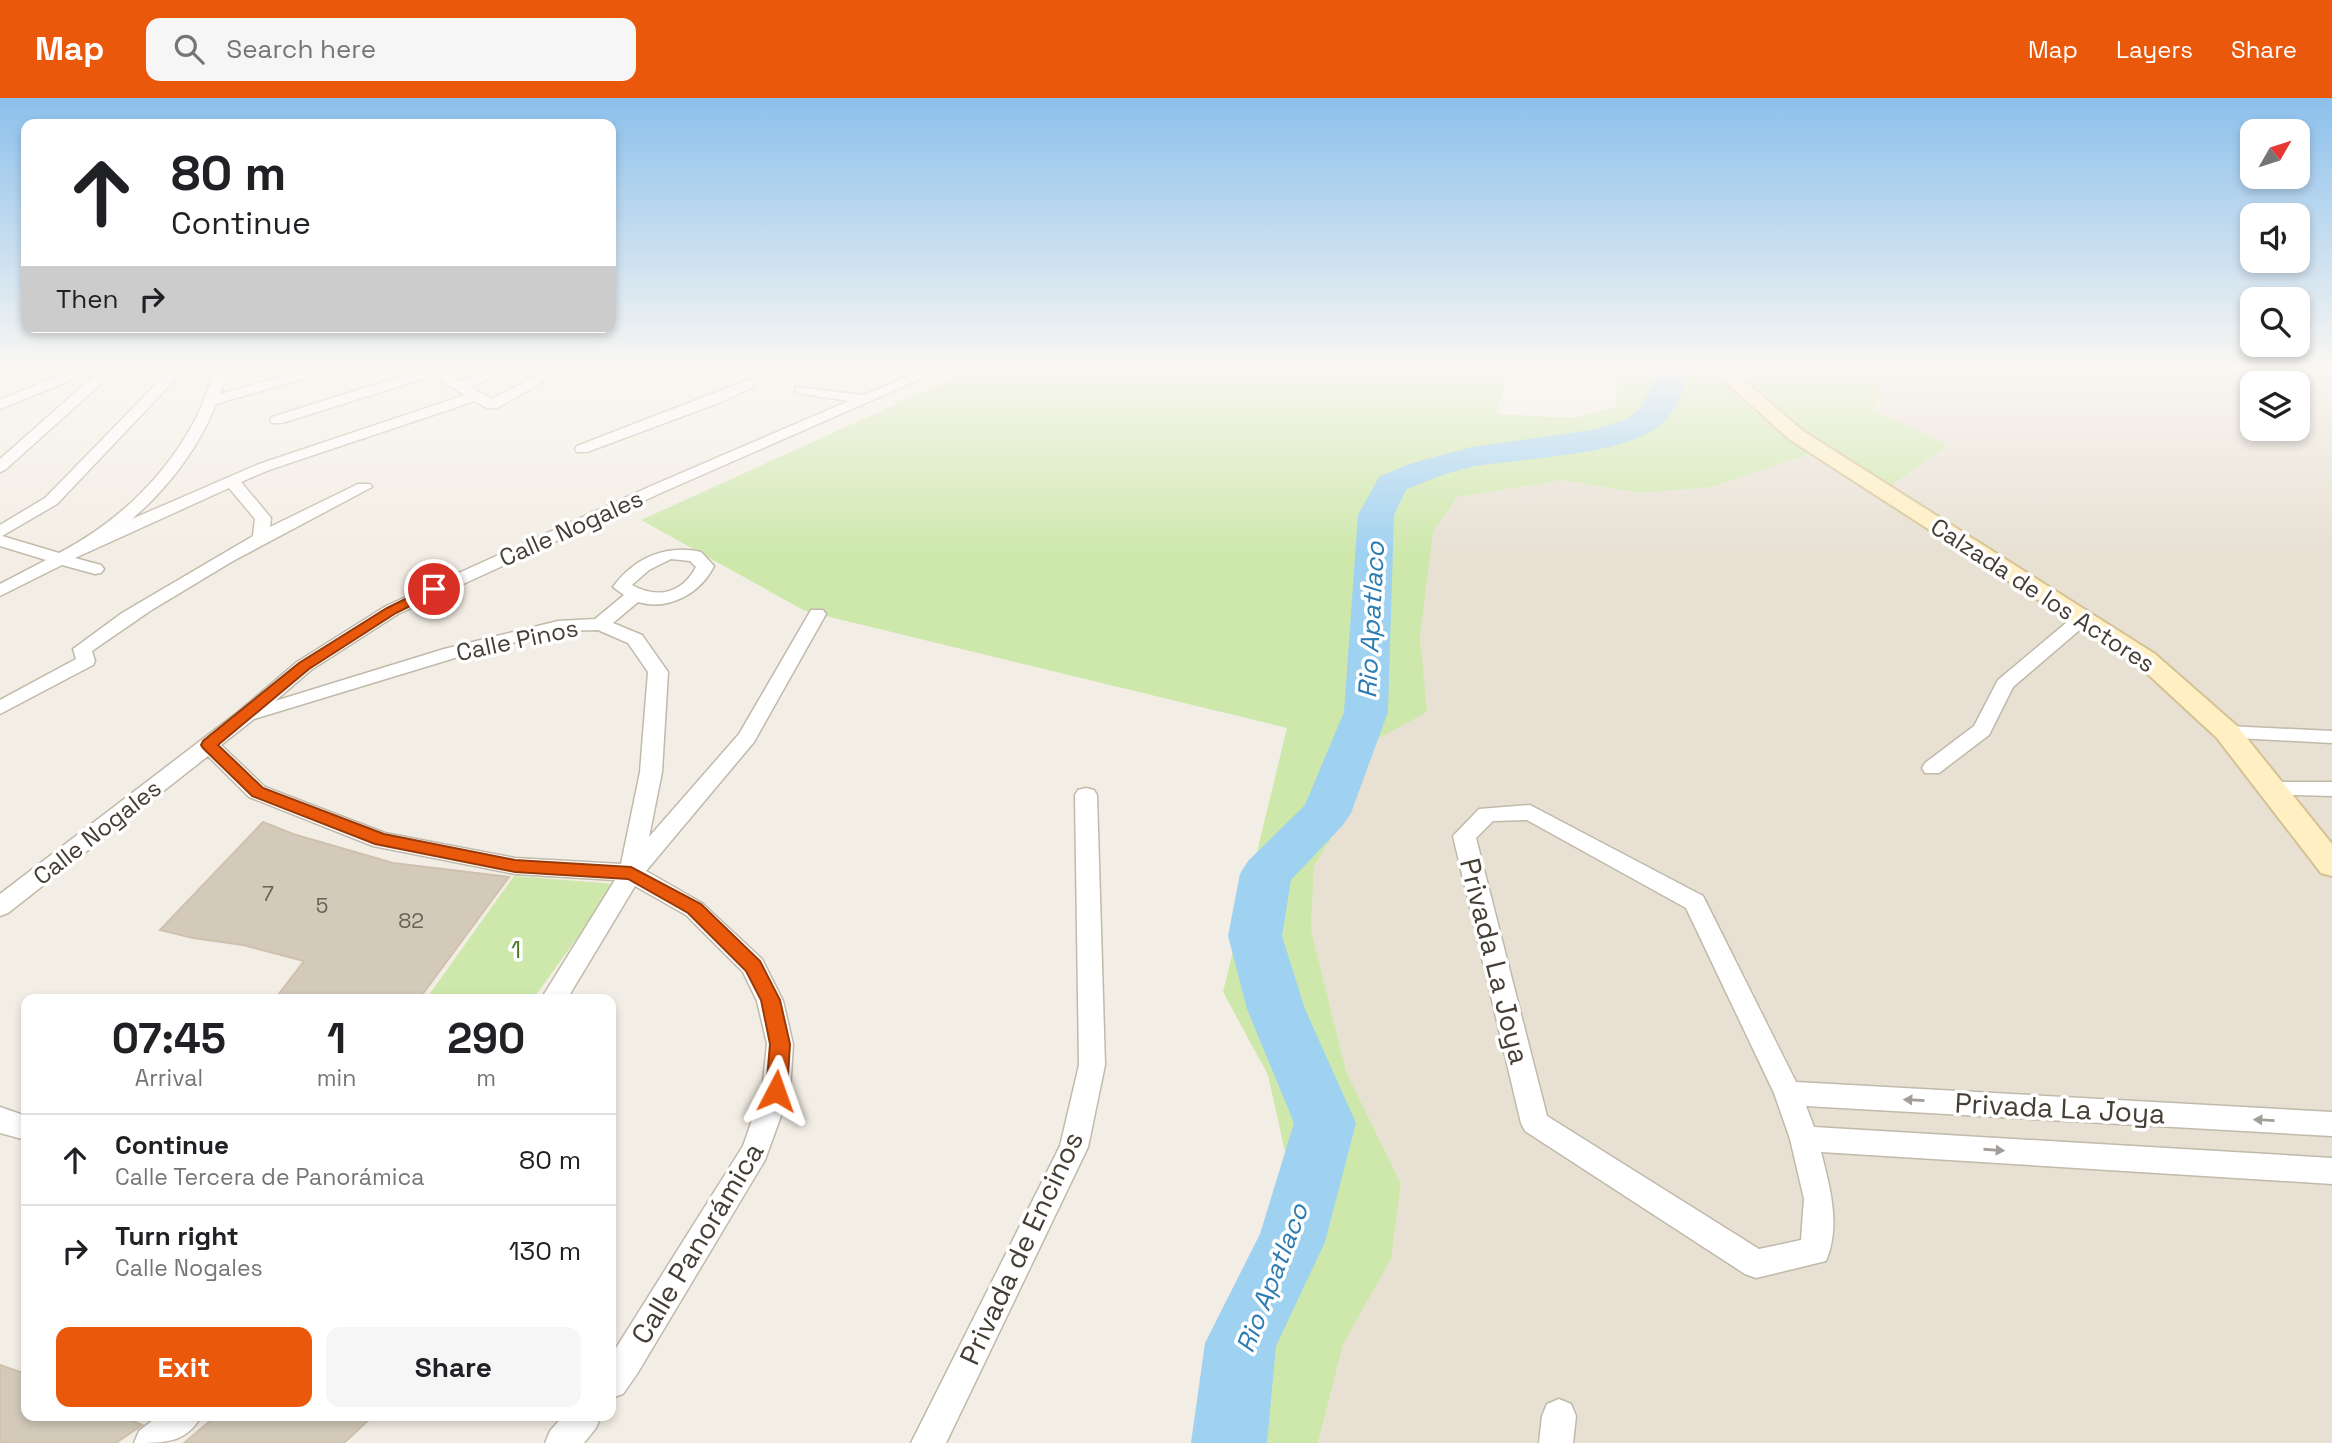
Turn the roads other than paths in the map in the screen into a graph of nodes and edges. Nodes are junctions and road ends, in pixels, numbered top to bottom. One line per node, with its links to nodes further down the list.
1 (43, 429): 9 (street)
2 (120, 429): 12 (street)
3 (195, 429): 14 (street)
4 (379, 429): 10 (street)
5 (635, 429): 8 (street)
6 (796, 429): 24 (street, Calle Nogales)
7 (1789, 429): 21 (street, Calzada de los Actores)
8 (582, 449)
9 (0, 467)
10 (232, 481): 13 (street); 14 (street)
11 (364, 487): 13 (street)
12 (0, 533)
13 (261, 538): 23 (street)
14 (96, 540): 16 (street)
15 (0, 541): 16 (street)
16 (62, 558): 17 (street); 18 (street)
17 (96, 569)
18 (0, 591)
19 (637, 594): 22 (street)
20 (817, 614): 33 (street)
21 (2084, 617): 25 (street, Calzada de los Actores); 28 (street)
22 (600, 624): 24 (street, Calle Pinos); 33 (street, Calle Pinos)
23 (0, 708)
24 (245, 716): 27 (street, Calle Nogales)
25 (2227, 732): 26 (street); 29 (street, Calzada de los Actores)
26 (2332, 737)
27 (209, 745): 33 (street); 34 (street, Calle Nogales)
28 (1932, 768)
29 (2273, 789): 30 (street); 32 (street, Calzada de los Actores)
30 (2332, 789)
31 (1086, 795): 47 (street, Privada de Encinos)
32 (2332, 865)
33 (631, 873): 35 (street); 42 (street, Calle Panorámica)
34 (0, 907)
35 (557, 994)
36 (1788, 1093): 38 (street, Privada La Joya, one-way to 36); 40 (street, Privada La Joya); 40 (street, Privada La Joya)
37 (0, 1119): 39 (street)
38 (2332, 1124)
39 (21, 1127)
40 (1804, 1139): 41 (street, Privada La Joya, one-way to 41)
41 (2332, 1171)
42 (616, 1376)
43 (178, 1421): 45 (street)
44 (580, 1421): 46 (street)
45 (151, 1443)
46 (562, 1443)
47 (928, 1443)

